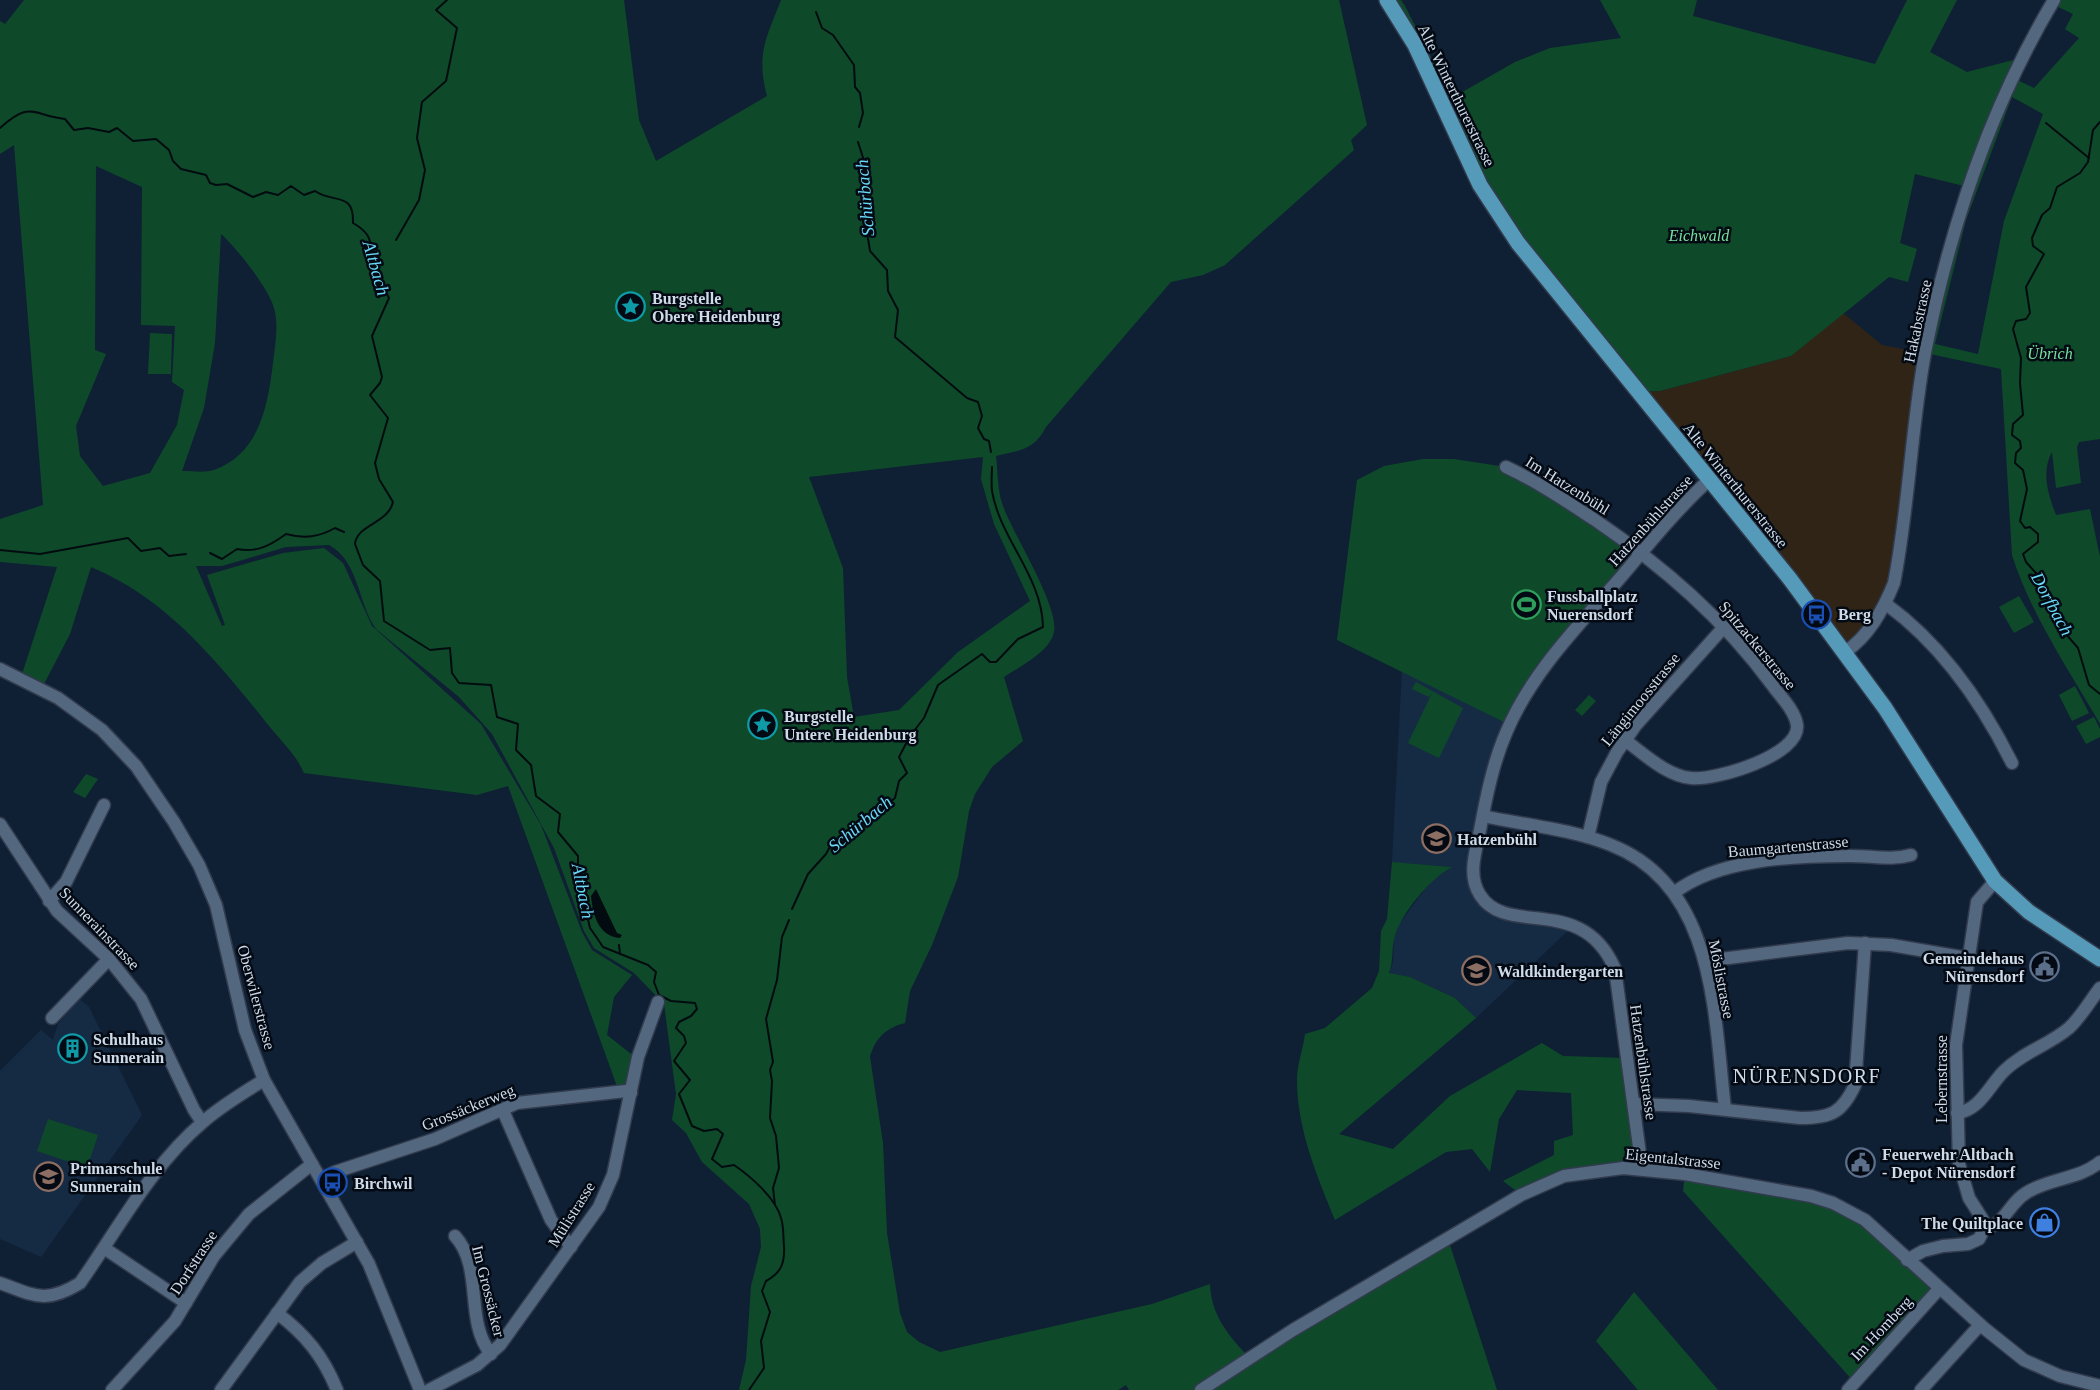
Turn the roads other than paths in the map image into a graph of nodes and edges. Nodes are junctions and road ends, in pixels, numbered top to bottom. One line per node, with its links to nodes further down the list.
1 (1387, 0): 4 (main road, Alte Winterthurerstrasse)
2 (2054, 0): 6 (street, Hakabstrasse)
3 (1506, 467): 5 (street, Im Hatzenbühl)
4 (1709, 480): 5 (street, Hatzenbühlstrasse); 8 (main road, Alte Winterthurerstrasse)
5 (1642, 553): 7 (street, Spitzackerstrasse); 13 (street, Hatzenbühlstrasse)
6 (1886, 604): 8 (street, Hakabstrasse); 11 (street)
7 (1724, 627): 10 (street, Längimoosstrasse); 10 (street, Spitzackerstrasse)
8 (1845, 652): 17 (main road, Alte Winterthurerstrasse)
9 (0, 669): 28 (street, Oberwilerstrasse)
10 (1625, 740): 15 (street, Längimoosstrasse)
11 (2012, 763)
12 (104, 805): 19 (street)
13 (1483, 816): 15 (street, Möslistrasse); 30 (street, Hatzenbühlstrasse)
14 (0, 824): 19 (street, Sunnerainstrasse)
15 (1588, 837): 18 (street, Möslistrasse)
16 (1911, 855): 18 (street, Baumgartenstrasse)
17 (1995, 881): 21 (street, Lebernstrasse); 23 (main road, Alte Winterthurerstrasse)
18 (1674, 892): 24 (street, Möslistrasse)
19 (49, 901): 22 (street, Sunnerainstrasse)
20 (1864, 943): 21 (street); 24 (street); 31 (street)
21 (1967, 958): 33 (street, Lebernstrasse)
22 (110, 959): 27 (street); 34 (street, Sunnerainstrasse)
23 (2100, 959)
24 (1705, 961): 31 (street, Möslistrasse)
25 (2100, 988): 33 (street)
26 (658, 1002): 29 (street, Mülistrasse)
27 (52, 1018)
28 (264, 1080): 34 (street); 36 (street, Oberwilerstrasse)
29 (631, 1093): 38 (street, Grossäckerweg); 42 (street, Mülistrasse)
30 (1634, 1104): 31 (street); 37 (street, Hatzenbühlstrasse)
31 (1725, 1109)
32 (504, 1113): 42 (street)
33 (1957, 1113): 39 (street, Lebernstrasse)
34 (202, 1122): 43 (street)
35 (2100, 1162): 39 (street)
36 (312, 1164): 38 (street, Oberwilerstrasse); 47 (street, Dorfstrasse)
37 (1642, 1169): 44 (street, Eigentalstrasse); 58 (street, Eigentalstrasse)
38 (322, 1179): 41 (street, Oberwilerstrasse)
39 (1984, 1229): 44 (street)
40 (455, 1236): 50 (street, Im Grossäcker)
41 (357, 1242): 48 (street); 56 (street, Oberwilerstrasse)
42 (571, 1247): 50 (street, Mülistrasse)
43 (104, 1248): 45 (street); 47 (street)
44 (1908, 1260): 46 (street, Eigentalstrasse)
45 (0, 1283)
46 (1940, 1288): 49 (street, Eigentalstrasse); 59 (street, Im Homberg)
47 (186, 1303): 53 (street, Dorfstrasse)
48 (277, 1313): 54 (street); 55 (street)
49 (1980, 1325): 51 (street, Eigentalstrasse); 60 (street)
50 (491, 1354): 57 (street, Mülistrasse)
51 (2060, 1376): 52 (street, Eigentalstrasse); 61 (street)
52 (2100, 1386)
53 (112, 1390)
54 (221, 1390)
55 (337, 1390)
56 (420, 1390)
57 (429, 1390)
58 (1201, 1390)
59 (1848, 1390)
60 (1921, 1390)
61 (2057, 1390)

